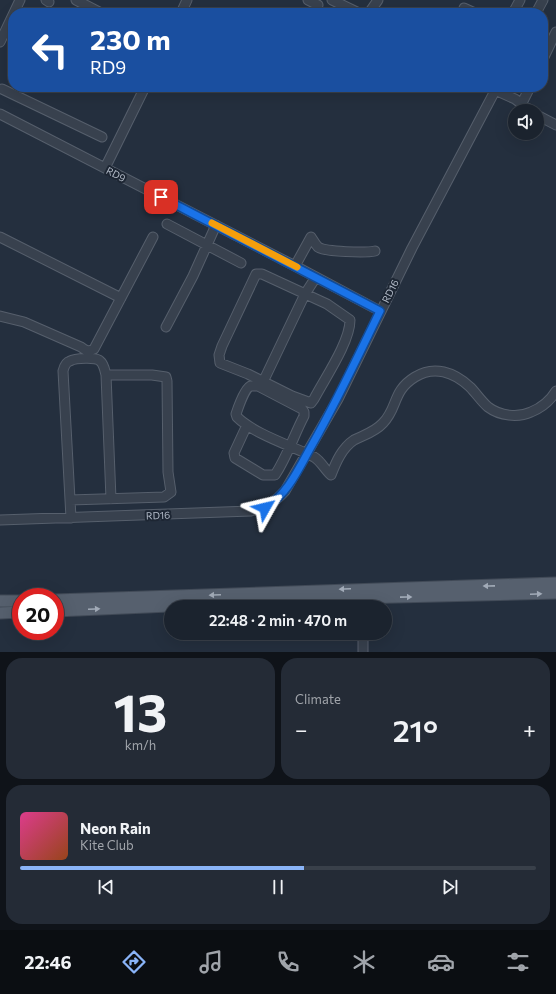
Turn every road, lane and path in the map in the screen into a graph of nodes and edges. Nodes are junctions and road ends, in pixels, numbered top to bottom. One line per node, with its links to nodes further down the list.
1 (76, 0): 5 (street)
2 (308, 0): 4 (street)
3 (332, 0): 6 (street)
4 (318, 5)
5 (91, 8)
6 (348, 8)
7 (8, 25): 9 (street)
8 (556, 32): 10 (street)
9 (0, 42)
10 (548, 49)
11 (1, 90): 20 (street)
12 (143, 92): 21 (street)
13 (494, 92): 33 (street, RD16)
14 (503, 92): 16 (street)
15 (528, 92): 16 (street)
16 (522, 103)
17 (0, 114): 21 (street, RD9)
18 (544, 119): 19 (street)
19 (556, 126)
20 (102, 137)
21 (105, 168): 23 (street, RD9)
22 (167, 224): 26 (street)
23 (216, 225): 26 (street); 29 (street, RD9)
24 (0, 237): 32 (street)
25 (153, 237): 32 (street)
26 (207, 244): 28 (street); 35 (street)
27 (375, 251): 29 (street)
28 (241, 263)
29 (295, 266): 30 (street, RD9)
30 (316, 277): 31 (street); 33 (street, RD9)
31 (305, 294): 37 (street); 37 (street); 37 (street)
32 (121, 298): 34 (street)
33 (380, 311): 41 (street, RD16)
34 (0, 316)
35 (166, 327)
36 (106, 376): 42 (street); 42 (street); 43 (street)
37 (263, 382)
38 (556, 391): 41 (street)
39 (247, 425): 40 (street); 40 (street); 40 (street)
40 (289, 446): 41 (street)
41 (306, 454): 44 (street, RD16)
42 (111, 499): 43 (street)
43 (70, 500): 44 (street)
44 (70, 518): 45 (street, RD16)
45 (0, 520)
46 (556, 583): 48 (main road, one-way to 48)
47 (556, 593): 48 (main road, one-way to 47)
48 (363, 598): 49 (main road, one-way to 49); 52 (main road, one-way to 48)
49 (64, 600)
50 (12, 601): 51 (main road)
51 (0, 602)
52 (64, 611)
53 (12, 612): 54 (main road)
54 (0, 613)
55 (362, 640): 56 (street)
56 (363, 652)

